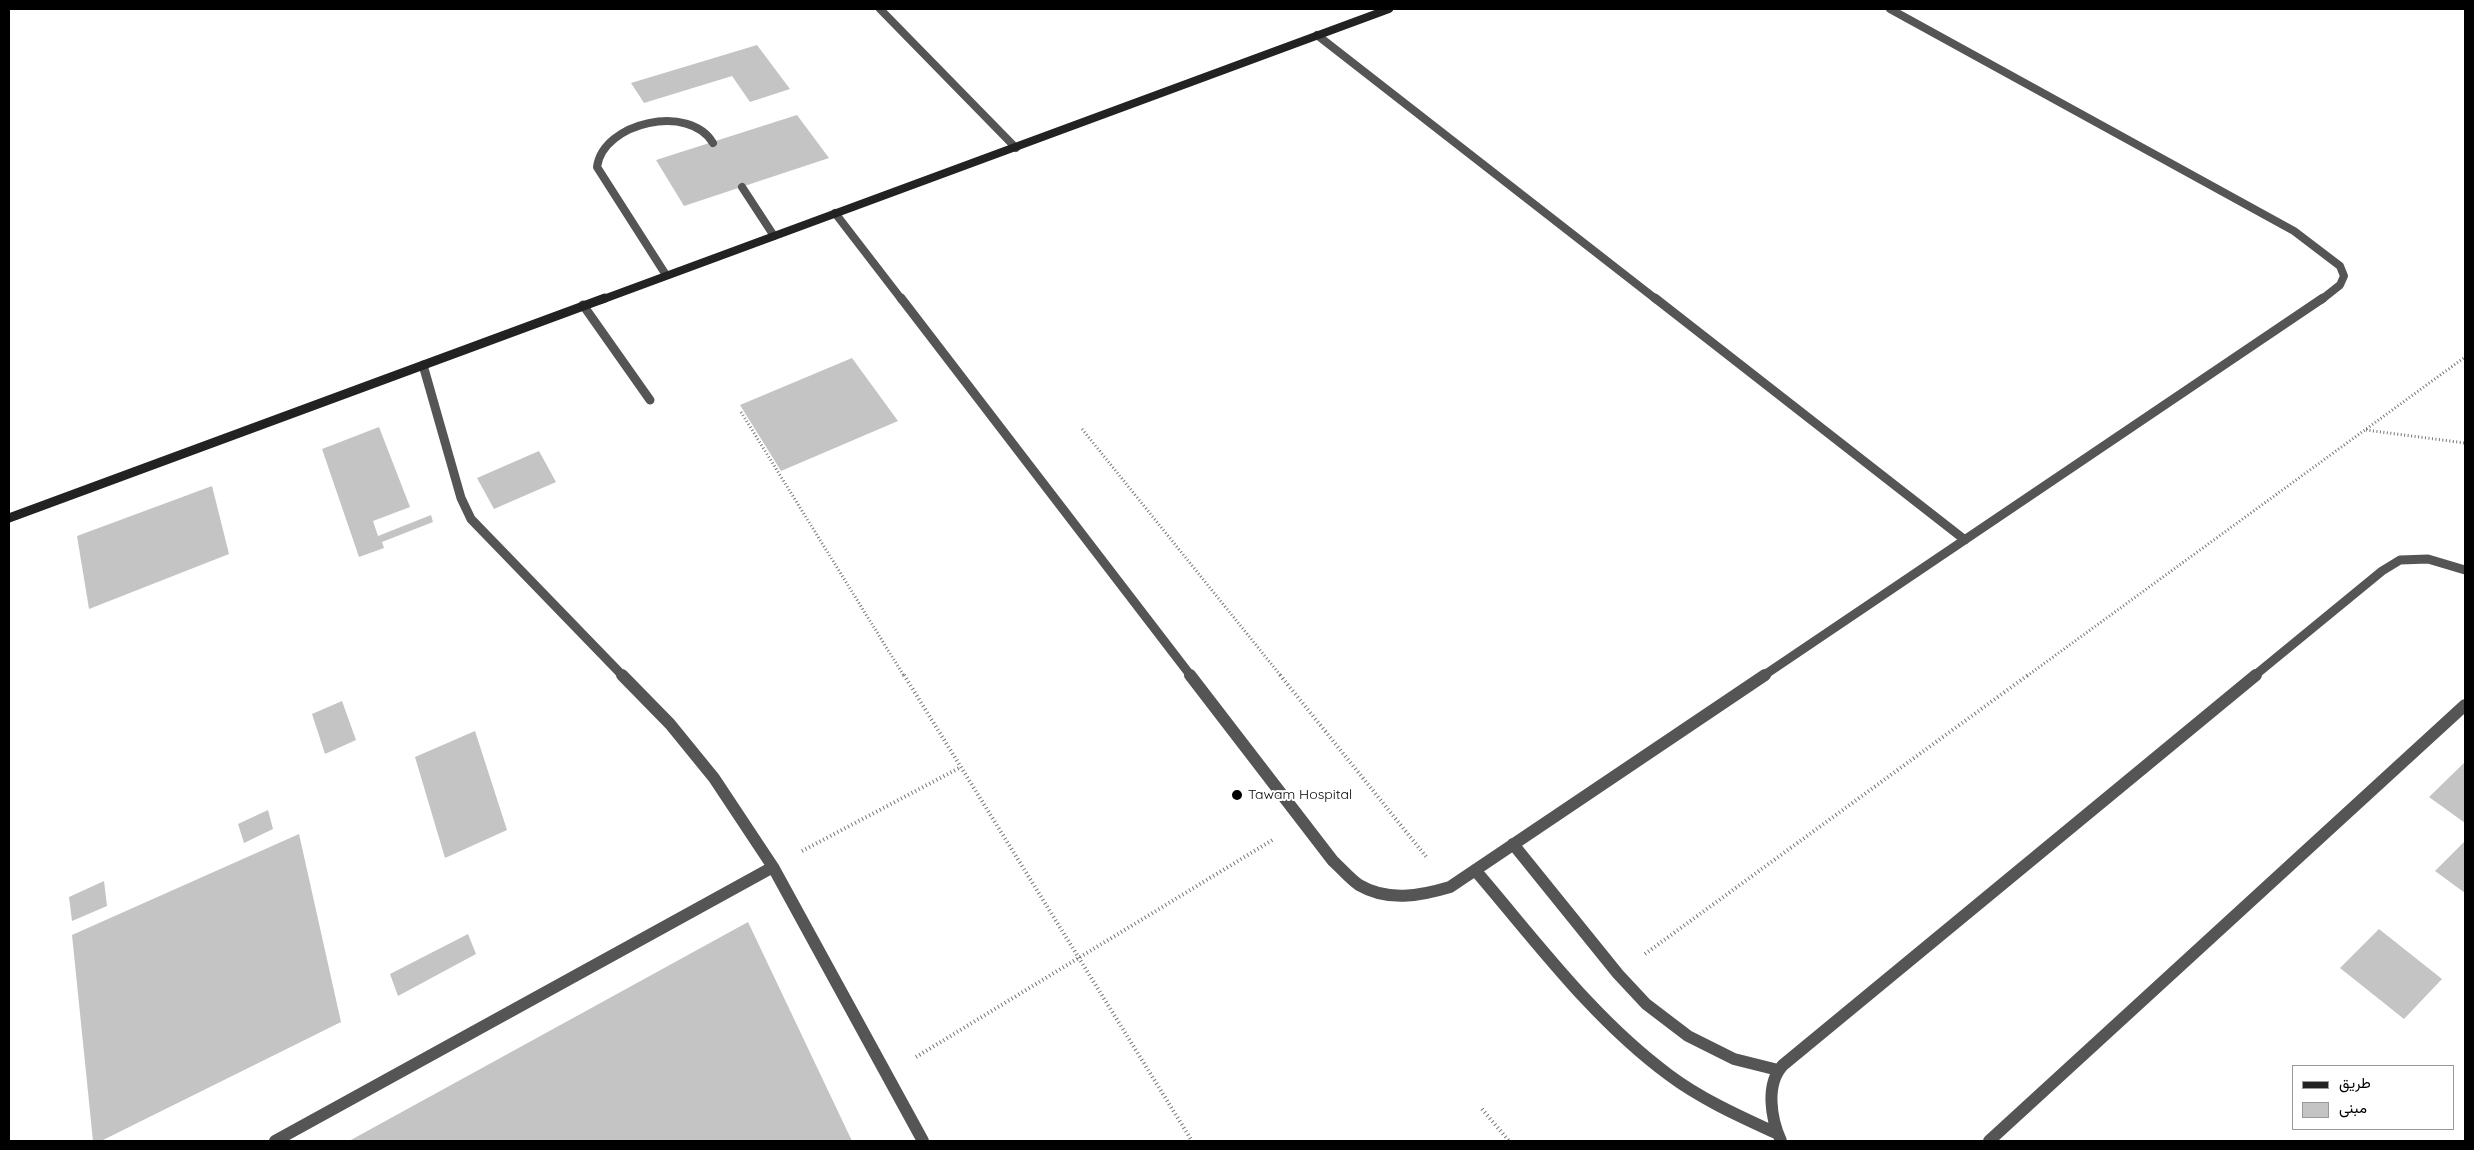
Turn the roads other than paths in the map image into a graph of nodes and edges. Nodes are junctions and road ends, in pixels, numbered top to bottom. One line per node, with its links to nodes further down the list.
1 (880, 9): 6 (lane)
2 (1389, 9): 4 (street)
3 (1890, 9): 15 (lane)
4 (1317, 35): 6 (street); 15 (lane)
5 (713, 143): 10 (lane)
6 (1016, 148): 8 (street)
7 (742, 187): 9 (lane)
8 (835, 213): 9 (street); 20 (lane)
9 (774, 236): 10 (street)
10 (666, 275): 11 (street)
11 (583, 304): 12 (street); 13 (lane)
12 (423, 365): 14 (street); 19 (lane)
13 (650, 400)
14 (9, 518)
15 (1965, 540): 18 (lane)
16 (2465, 570): 21 (lane)
17 (2465, 705): 25 (lane)
18 (1513, 844): 20 (lane); 21 (lane)
19 (773, 867): 23 (lane); 24 (lane)
20 (1475, 870): 22 (lane)
21 (1778, 1070): 22 (lane)
22 (1779, 1137)
23 (275, 1141)
24 (923, 1141)
25 (1989, 1141)

